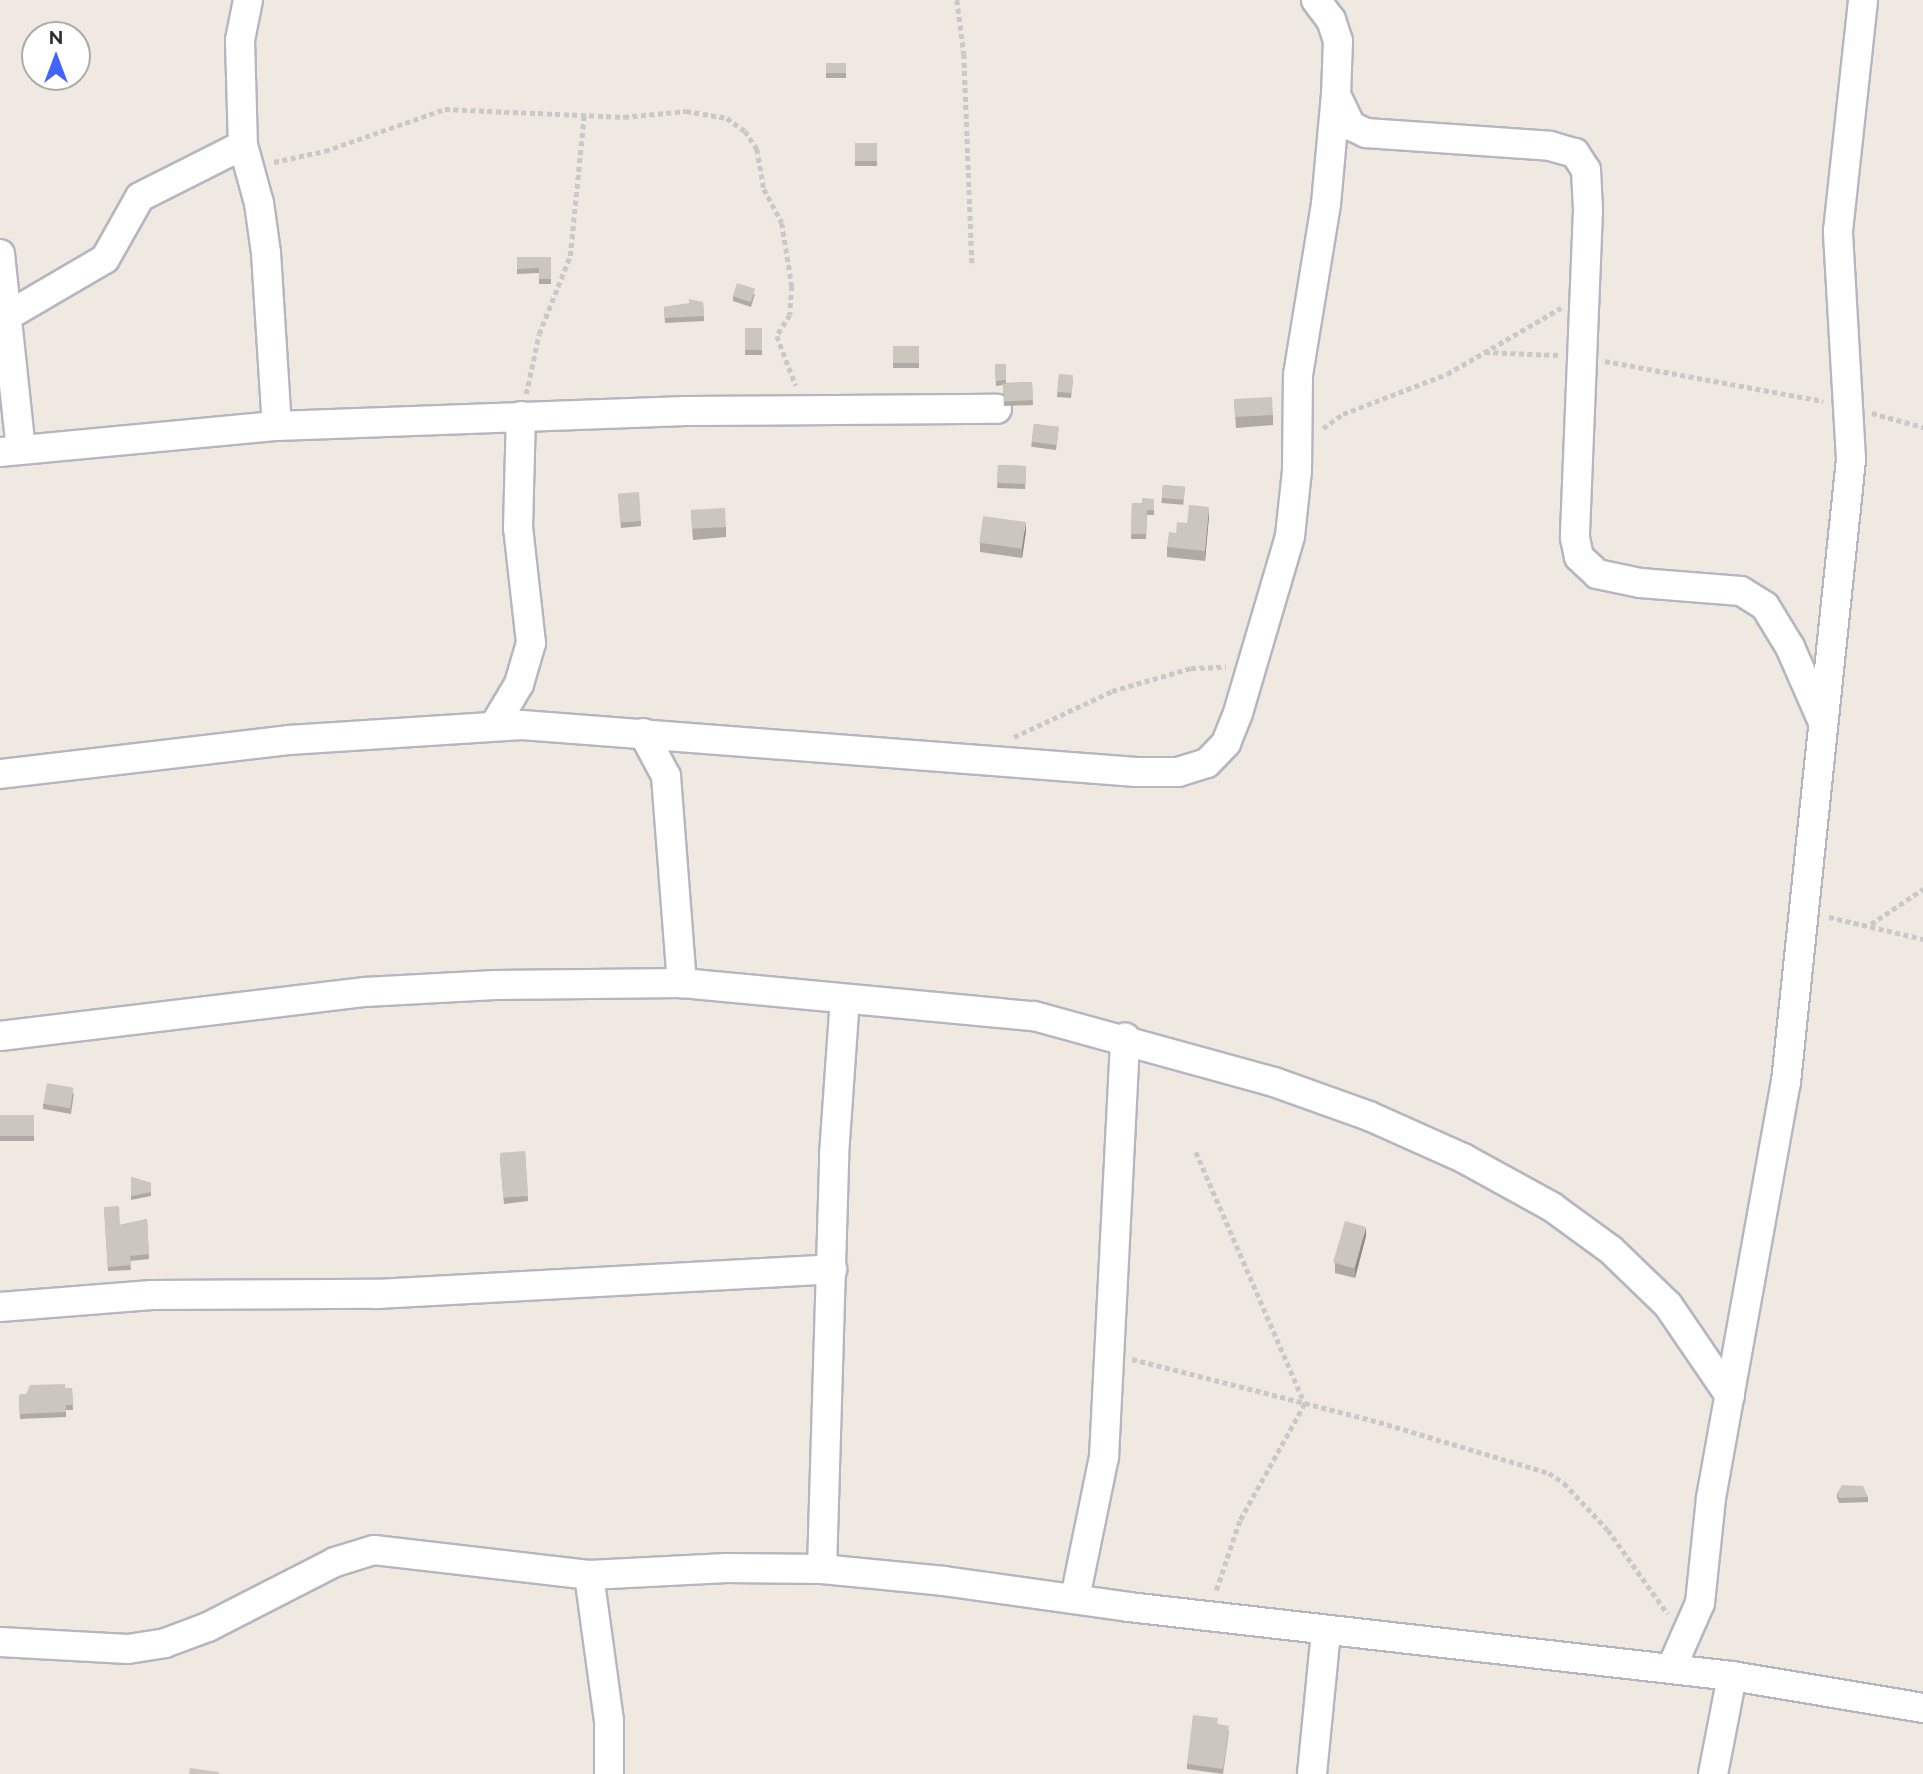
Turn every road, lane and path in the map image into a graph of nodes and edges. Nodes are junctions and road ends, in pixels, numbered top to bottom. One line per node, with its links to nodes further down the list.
1 (248, 0): 7 (street)
2 (957, 0): 9 (path)
3 (1316, 0): 5 (street)
4 (1863, 0): 14 (street)
5 (1336, 95): 10 (street); 22 (street)
6 (584, 116): 7 (path); 16 (path); 17 (path)
7 (246, 156): 11 (street); 18 (street)
8 (0, 254): 11 (street)
9 (971, 267)
10 (1586, 293): 12 (path); 13 (street)
11 (9, 315): 21 (street)
12 (1485, 352): 13 (path); 20 (path)
13 (1584, 358): 14 (path); 23 (street)
14 (1851, 407): 19 (path); 23 (street)
15 (997, 409): 16 (street)
16 (807, 410): 17 (street)
17 (521, 416): 18 (street); 24 (street)
18 (276, 426): 21 (street)
19 (1923, 427)
20 (1320, 432)
21 (10, 451)
22 (1252, 667): 25 (street); 26 (path)
23 (1823, 722): 29 (street)
24 (494, 726): 25 (street); 27 (street)
25 (643, 733): 32 (street)
26 (1006, 742)
27 (0, 774)
28 (1923, 889): 30 (path)
29 (1803, 913): 30 (path); 40 (street)
30 (1871, 925): 31 (path)
31 (1923, 939)
32 (681, 983): 33 (street); 34 (street)
33 (845, 999): 35 (street); 37 (street)
34 (0, 1036)
35 (1125, 1038): 39 (street); 40 (street)
36 (1196, 1152): 41 (path)
37 (832, 1269): 38 (street); 42 (street)
38 (0, 1307)
39 (1109, 1354): 41 (path); 44 (street)
40 (1730, 1396): 47 (street)
41 (1305, 1404): 45 (path); 47 (path)
42 (822, 1569): 43 (street); 44 (street)
43 (589, 1575): 48 (street); 52 (street)
44 (1075, 1598): 45 (street)
45 (1211, 1617): 46 (street)
46 (1326, 1630): 49 (street); 53 (street)
47 (1687, 1640): 49 (street)
48 (0, 1642)
49 (1671, 1669): 50 (street)
50 (1732, 1676): 51 (street); 54 (street)
51 (1923, 1708)
52 (609, 1774)
53 (1312, 1774)
54 (1713, 1774)

